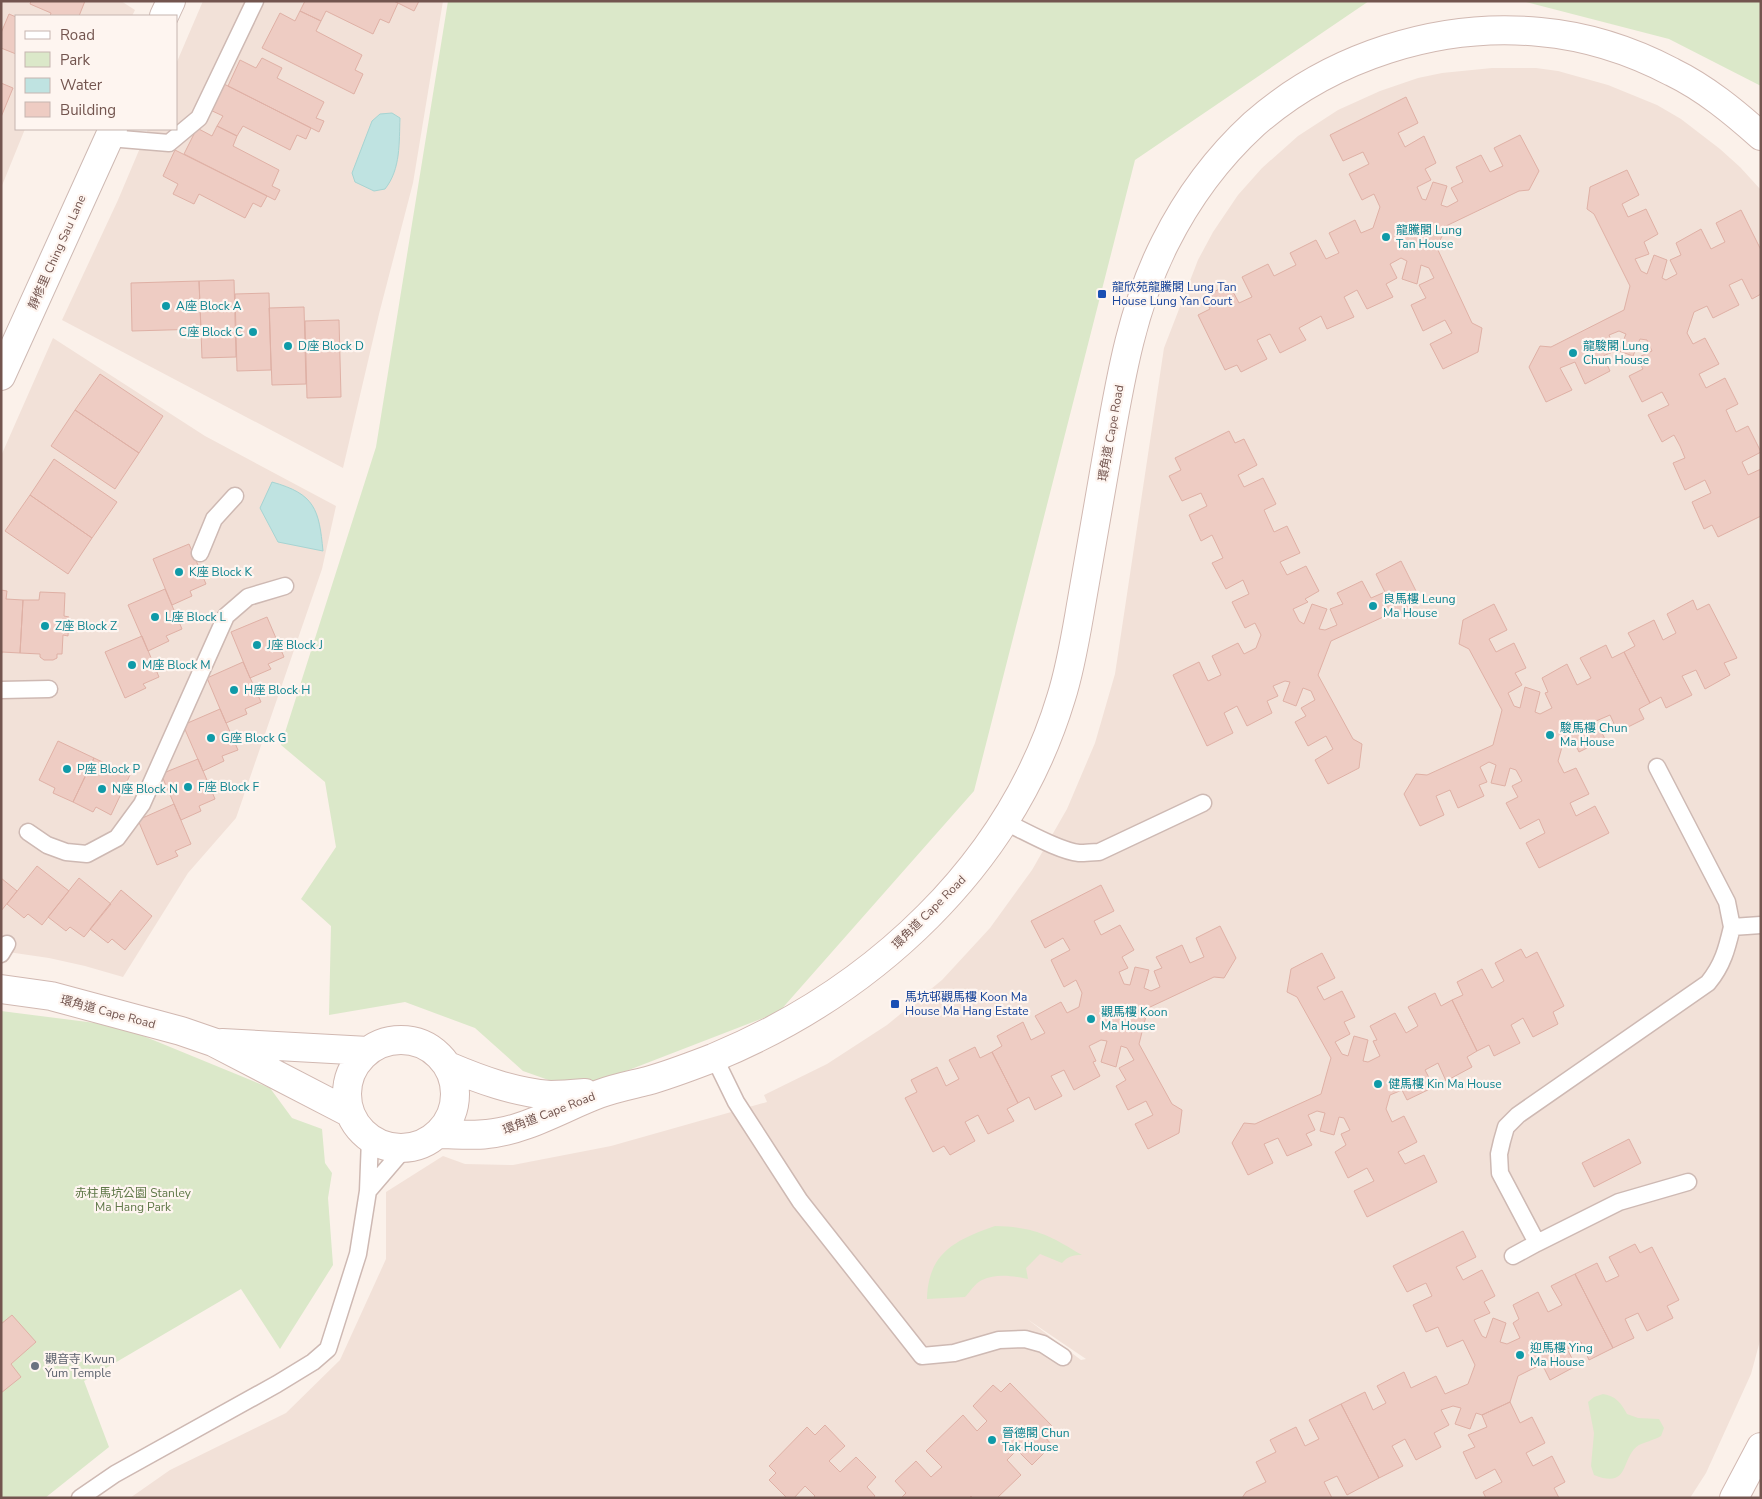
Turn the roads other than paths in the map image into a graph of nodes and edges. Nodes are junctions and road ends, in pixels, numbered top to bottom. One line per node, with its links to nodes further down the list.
1 (171, 1): 3 (street)
2 (255, 1): 4 (lane)
3 (164, 15)
4 (111, 133): 6 (street, 靜修里 Ching Sau Lane)
5 (1761, 136): 14 (street, 環角道 Cape Road)
6 (1, 376)
7 (235, 496): 8 (lane)
8 (200, 553)
9 (285, 586): 15 (lane)
10 (49, 689): 11 (lane)
11 (1, 690)
12 (1657, 767): 17 (lane)
13 (1203, 804): 14 (lane)
14 (1006, 822): 21 (street, 環角道 Cape Road)
15 (28, 832)
16 (1761, 924): 17 (lane)
17 (1732, 927): 30 (lane)
18 (1, 989): 19 (street, 環角道 Cape Road)
19 (213, 1042): 20 (street, 環角道 Cape Road); 24 (street, 環角道 Cape Road)
20 (368, 1051): 22 (street, 環角道 Cape Road); 24 (street, 環角道 Cape Road)
21 (714, 1057): 23 (street, 環角道 Cape Road); 32 (lane)
22 (448, 1066): 23 (street, 環角道 Cape Road); 25 (street, 環角道 Cape Road)
23 (602, 1093): 25 (street, 環角道 Cape Road)
24 (350, 1113): 26 (street, 環角道 Cape Road)
25 (437, 1134): 27 (street, 環角道 Cape Road)
26 (370, 1139): 27 (street, 環角道 Cape Road); 29 (lane)
27 (404, 1149): 29 (lane)
28 (1688, 1182): 30 (lane)
29 (368, 1191): 34 (lane)
30 (1537, 1243): 31 (lane)
31 (1513, 1256)
32 (1062, 1358)
33 (1761, 1447): 35 (street)
34 (80, 1498)
35 (1734, 1498)

